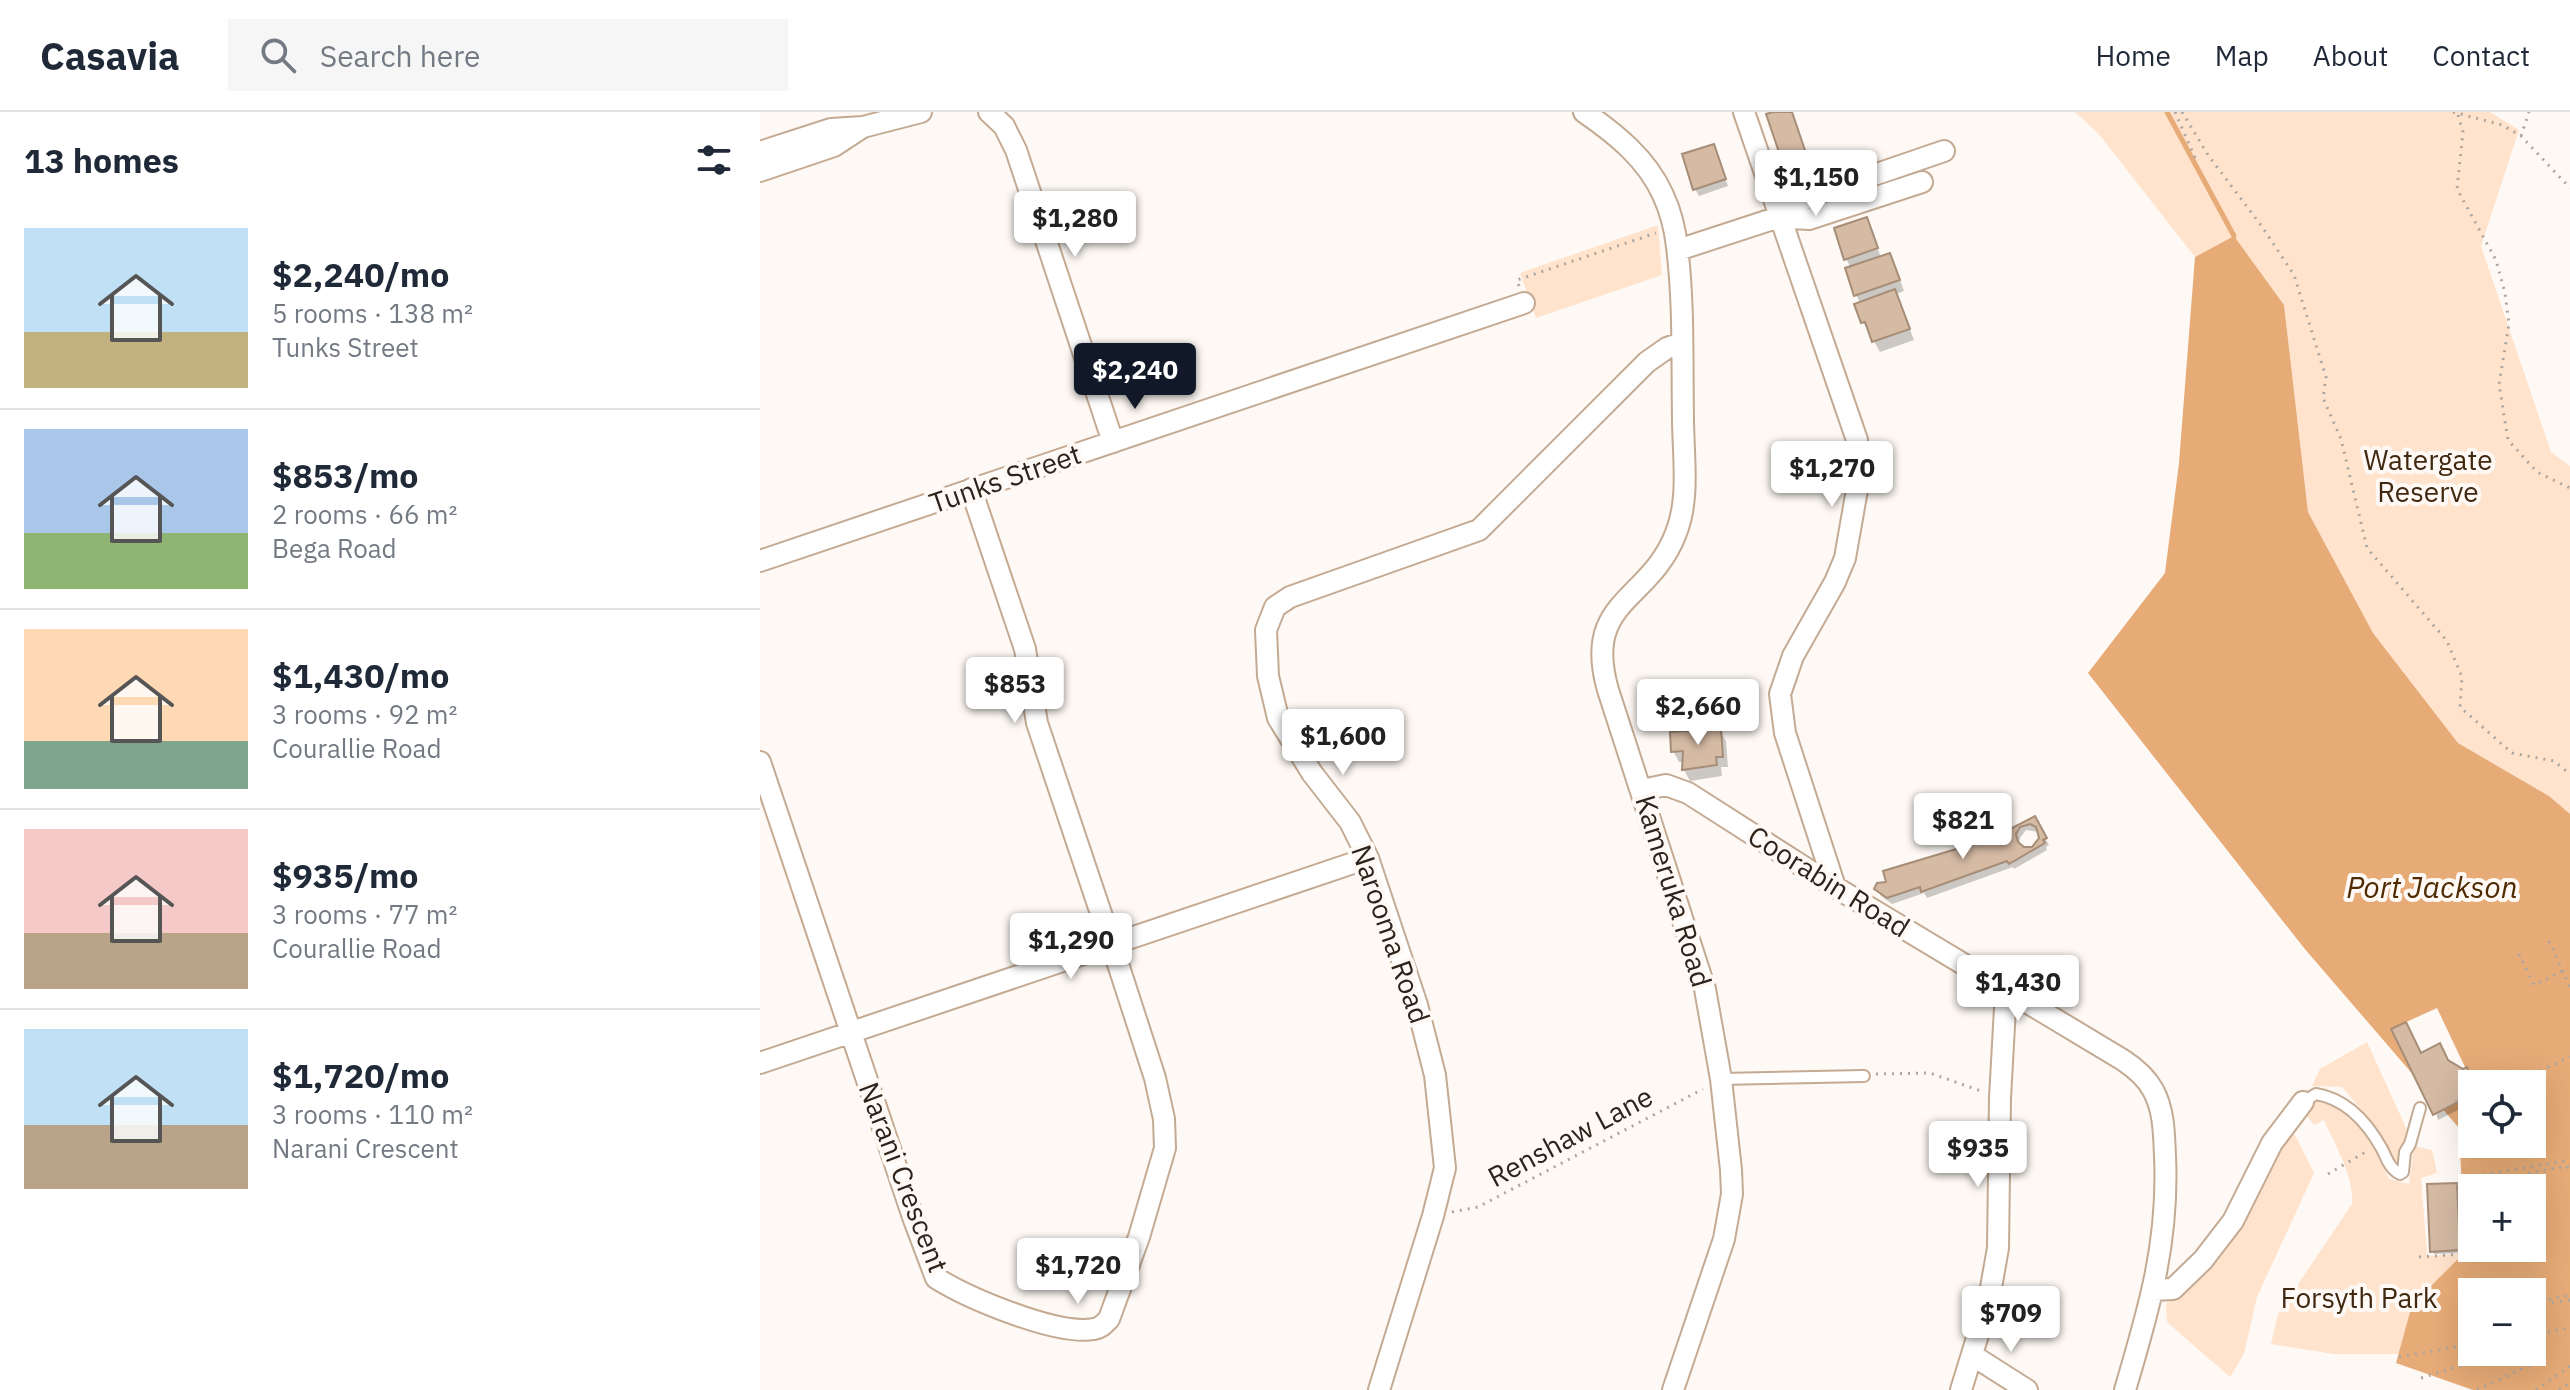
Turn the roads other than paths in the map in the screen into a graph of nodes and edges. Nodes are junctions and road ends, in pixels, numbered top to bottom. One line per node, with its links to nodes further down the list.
1 (989, 112): 14 (street)
2 (1584, 112): 11 (street, Kameruka Road)
3 (1744, 112): 10 (street)
4 (914, 113): 5 (street)
5 (863, 127): 7 (street); 8 (street)
6 (1944, 151): 10 (street)
7 (760, 152)
8 (760, 171)
9 (1922, 182): 10 (street)
10 (1779, 217): 11 (street); 20 (street)
11 (1678, 250): 13 (street, Kameruka Road)
12 (1524, 303): 14 (street, Tunks Street)
13 (1682, 343): 18 (street, Kameruka Road); 19 (street, Narooma Road)
14 (1113, 442): 15 (street, Tunks Street)
15 (971, 489): 16 (street, Tunks Street); 21 (street)
16 (760, 561)
17 (760, 762): 23 (street)
18 (1642, 790): 20 (street, Coorabin Road); 26 (street, Kameruka Road)
19 (1368, 858): 21 (street); 31 (street, Narooma Road)
20 (1835, 887): 22 (street, Coorabin Road)
21 (1111, 944): 23 (street); 23 (street, Narani Crescent)
22 (2006, 990): 29 (street, Coorabin Road); 30 (street)
23 (851, 1032): 24 (street)
24 (760, 1063)
25 (1864, 1076): 26 (lane)
26 (1721, 1079): 32 (street, Kameruka Road)
27 (2303, 1102): 28 (lane); 29 (street)
28 (2420, 1108)
29 (2154, 1290): 35 (street, Coorabin Road)
30 (1972, 1355): 33 (street); 34 (street)
31 (1379, 1390)
32 (1673, 1390)
33 (1961, 1390)
34 (2027, 1390)
35 (2125, 1390)

